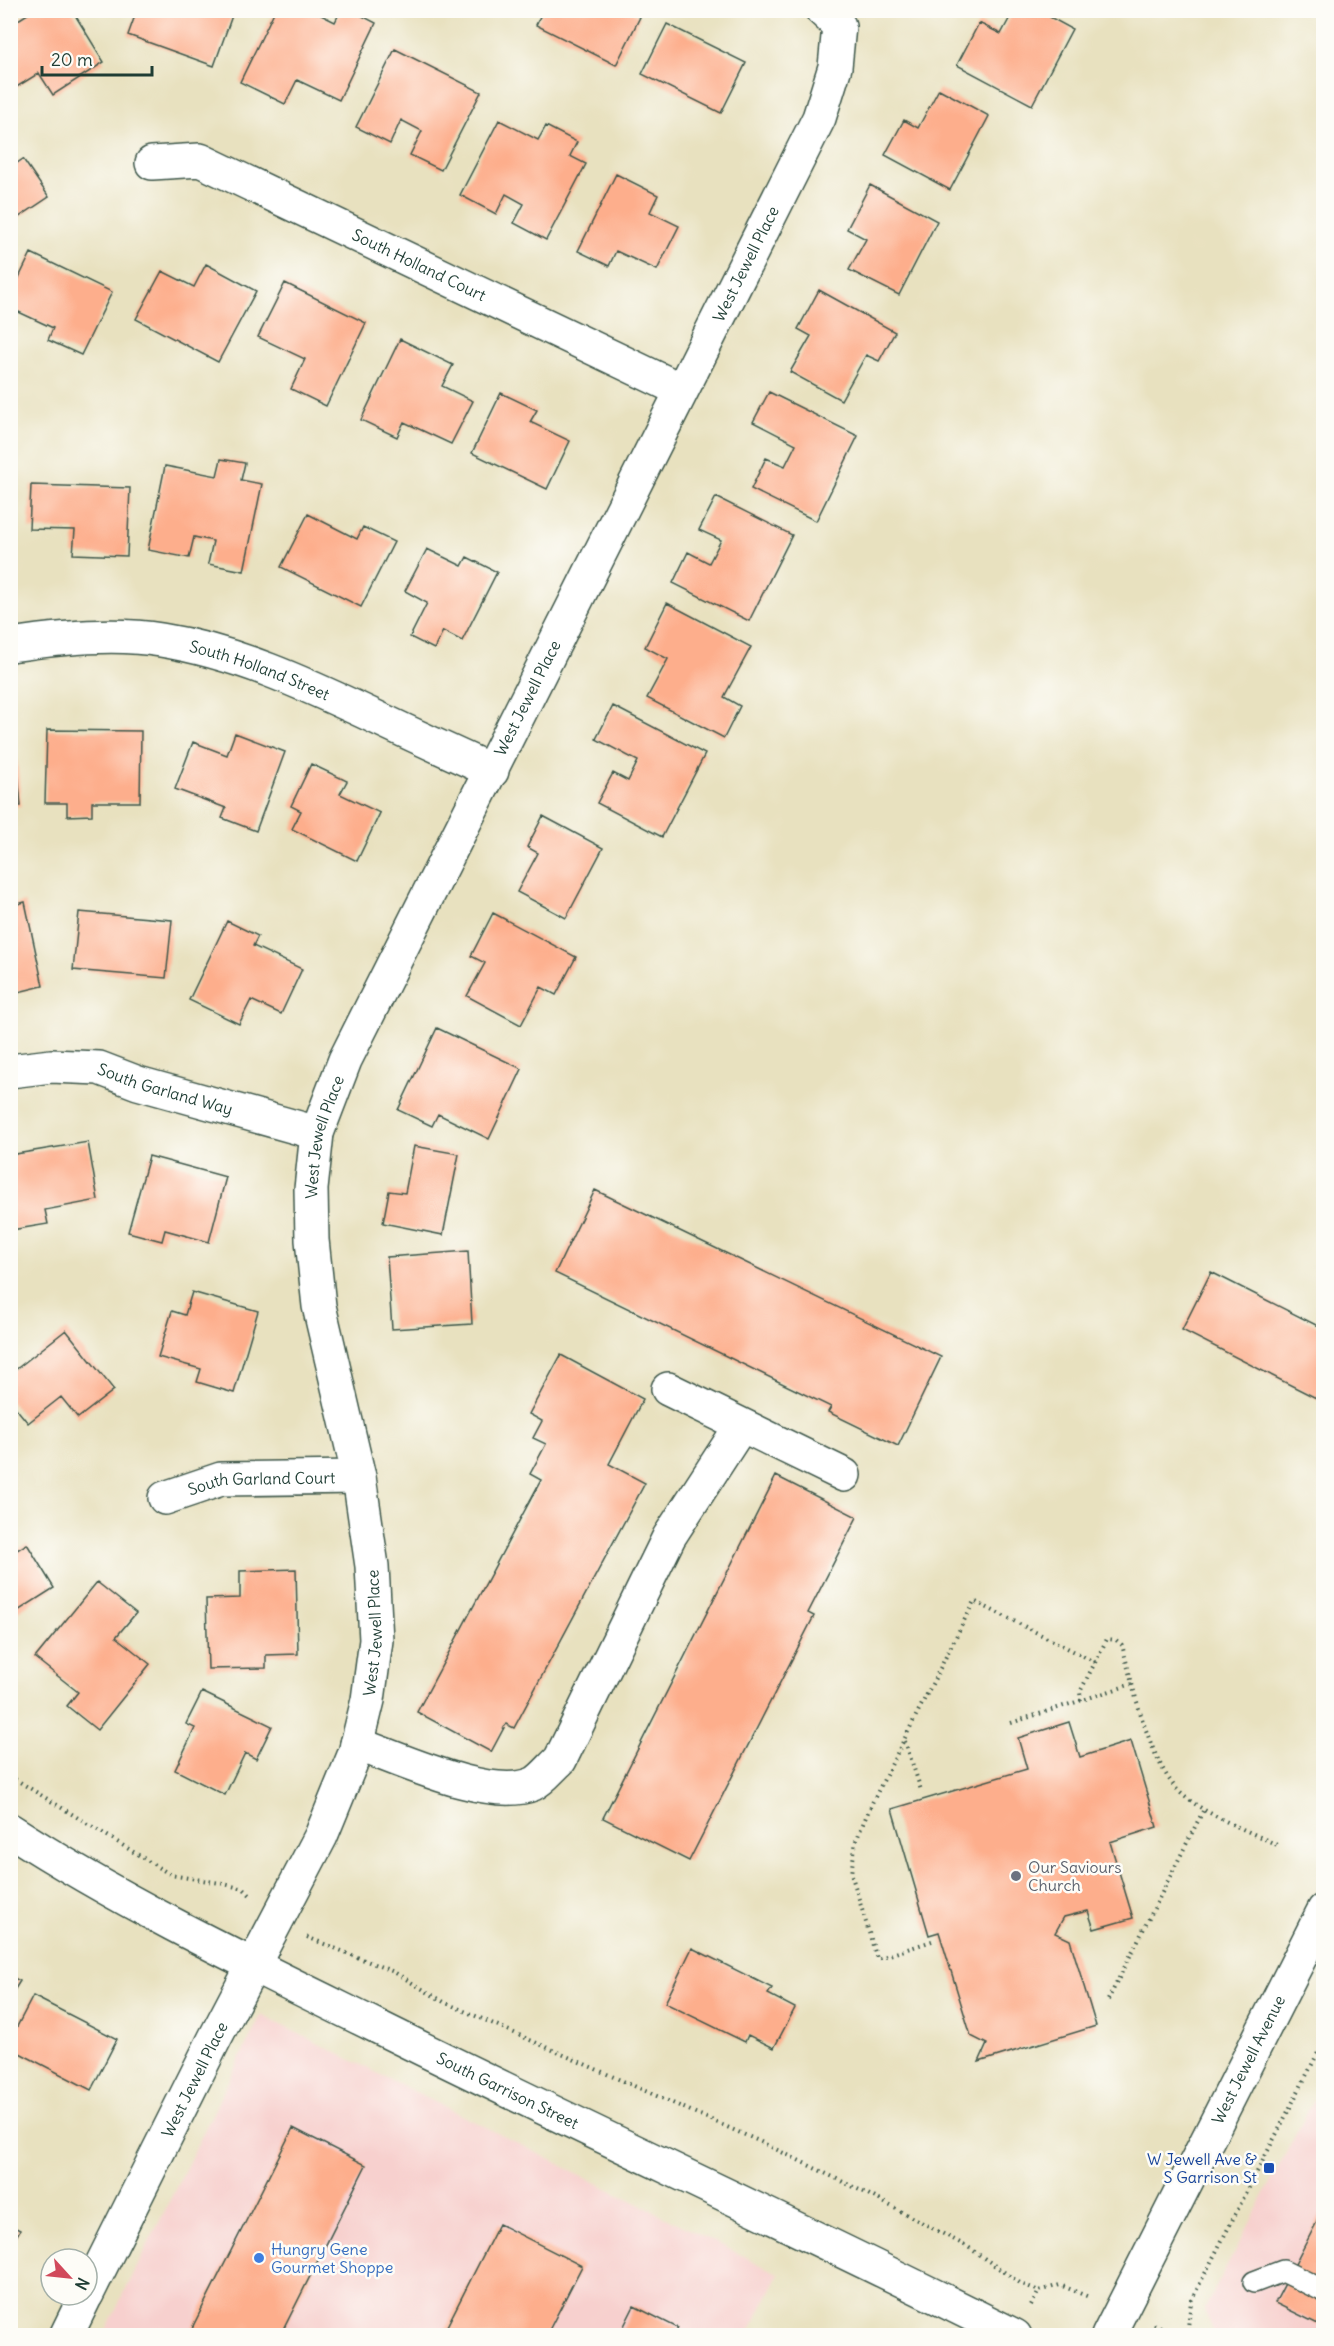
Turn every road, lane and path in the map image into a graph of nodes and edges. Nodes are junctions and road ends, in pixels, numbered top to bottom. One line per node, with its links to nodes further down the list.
1 (831, 18): 3 (street, West Jewell Place)
2 (152, 163): 3 (street, South Holland Court)
3 (681, 390): 5 (street, West Jewell Place)
4 (10, 645): 5 (street, South Holland Street)
5 (492, 771): 7 (street, West Jewell Place)
6 (10, 1071): 7 (street, South Garland Way)
7 (317, 1132): 11 (street, West Jewell Place)
8 (668, 1389): 9 (street)
9 (741, 1426): 10 (street); 18 (street)
10 (844, 1475)
11 (359, 1477): 12 (street, South Garland Court); 18 (street, West Jewell Place)
12 (165, 1498)
13 (1095, 1662): 14 (path); 15 (path); 17 (path)
14 (1132, 1684): 15 (path); 21 (path)
15 (1081, 1701): 16 (path)
16 (1011, 1723)
17 (905, 1740): 20 (path); 27 (path)
18 (357, 1744): 28 (street, West Jewell Place)
19 (10, 1776): 24 (path)
20 (921, 1790)
21 (1204, 1809): 23 (path); 29 (path)
22 (10, 1830): 28 (street, South Garrison Street)
23 (1277, 1845)
24 (254, 1899)
25 (1323, 1910): 38 (street, West Jewell Avenue)
26 (313, 1941): 33 (path)
27 (932, 1941)
28 (252, 1966): 31 (street, West Jewell Place); 37 (street, South Garrison Street)
29 (1108, 2000)
30 (1323, 2041): 39 (path)
31 (99, 2270)
32 (1254, 2282): 34 (lane)
33 (1060, 2285)
34 (1323, 2291)
35 (80, 2307): 36 (street, West Jewell Place)
36 (66, 2336)
37 (1015, 2336)
38 (1108, 2336)
39 (1187, 2336)

